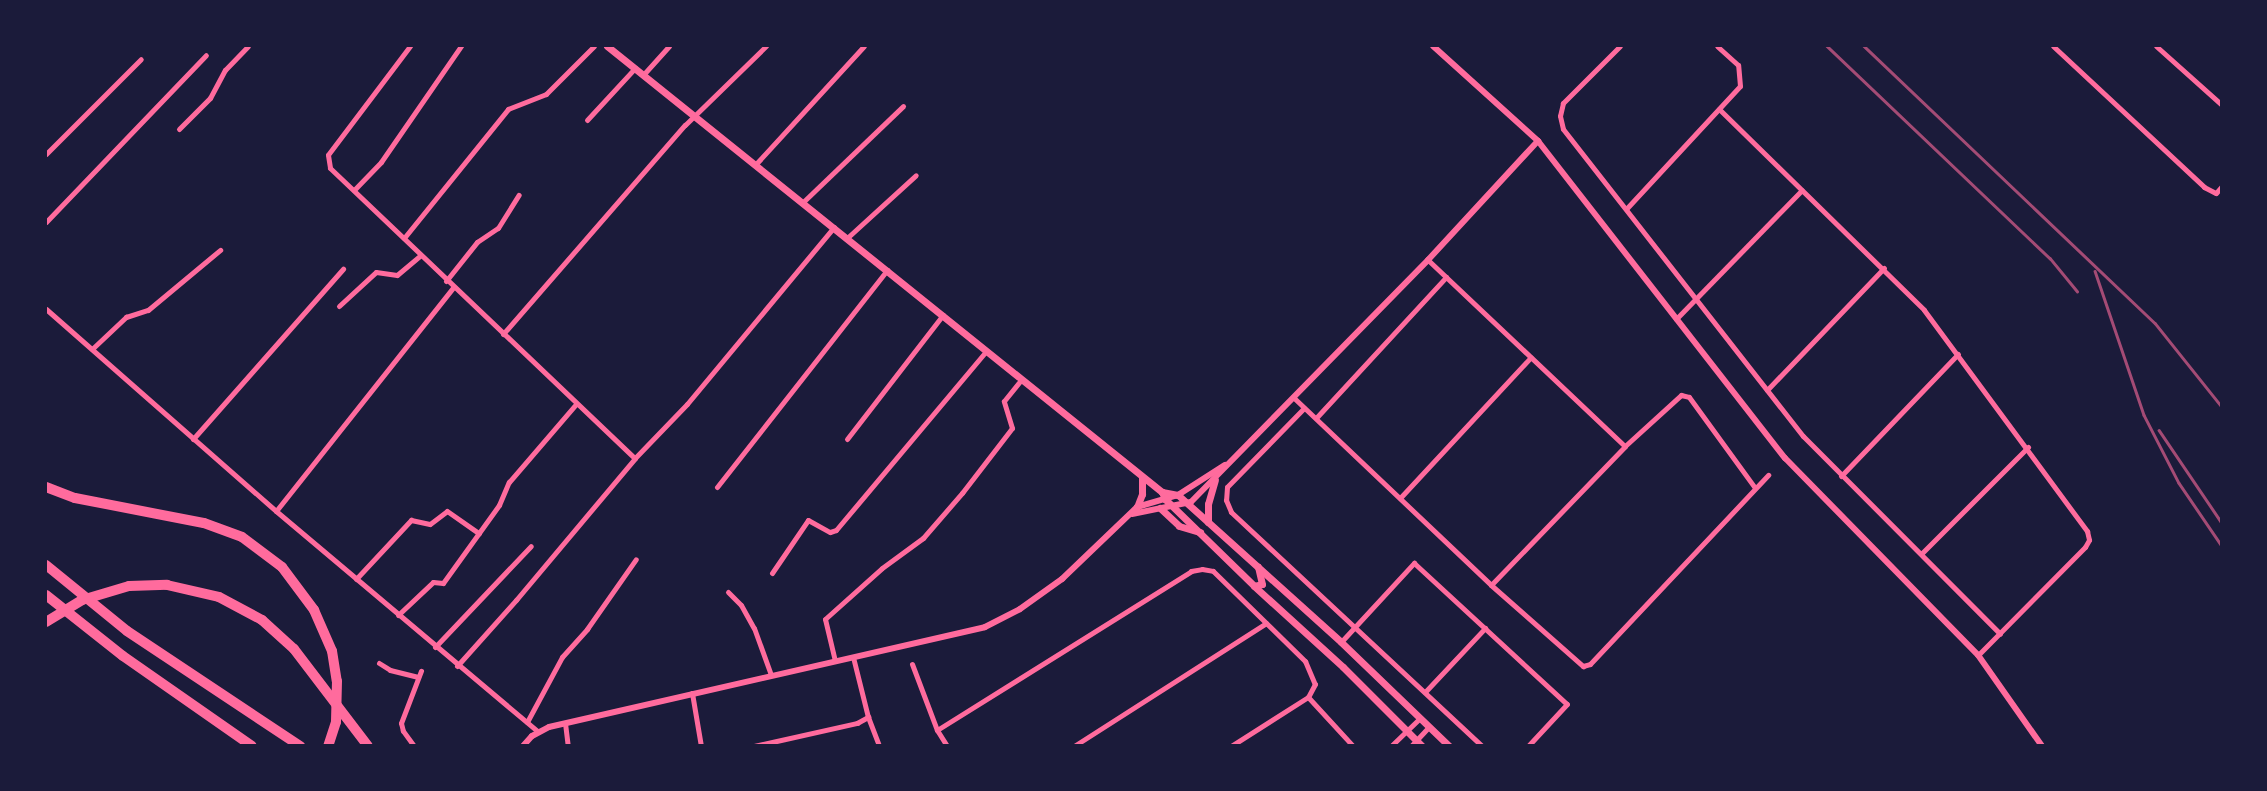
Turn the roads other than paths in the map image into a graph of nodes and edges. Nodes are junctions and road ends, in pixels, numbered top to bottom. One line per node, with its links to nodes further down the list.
1 (248, 46): 23 (street)
2 (410, 46): 29 (street)
3 (461, 46): 29 (street)
4 (594, 46): 36 (street)
5 (607, 46): 16 (main road)
6 (669, 46): 17 (street)
7 (766, 46): 21 (street)
8 (864, 46): 26 (street)
9 (1433, 46): 24 (street)
10 (1620, 46): 33 (street)
11 (1717, 46): 20 (street)
12 (2053, 46): 28 (street)
13 (2156, 46): 18 (street)
14 (206, 55): 34 (street)
15 (141, 59): 25 (street)
16 (635, 68): 17 (main road); 22 (street)
17 (643, 75): 21 (main road)
18 (2221, 105)
19 (903, 106): 32 (street)
20 (1720, 109): 30 (street); 33 (street)
21 (695, 117): 26 (main road); 52 (street)
22 (587, 120)
23 (179, 129)
24 (1538, 141): 40 (street); 51 (street)
25 (46, 154)
26 (755, 165): 32 (main road)
27 (916, 175): 37 (street)
28 (2221, 186)
29 (354, 190): 36 (street)
30 (1802, 190): 41 (street); 47 (street)
31 (519, 195): 45 (street)
32 (802, 203): 35 (main road)
33 (1627, 208): 47 (street)
34 (46, 222)
35 (834, 227): 37 (main road); 69 (street)
36 (404, 237): 39 (street)
37 (848, 238): 43 (main road)
38 (220, 250): 53 (street)
39 (421, 255): 45 (street); 48 (street)
40 (1428, 260): 44 (street); 59 (street)
41 (1884, 268): 55 (street); 58 (street)
42 (343, 269): 65 (street)
43 (887, 270): 50 (main road); 76 (street)
44 (1446, 277): 56 (street); 62 (street)
45 (446, 281): 46 (street)
46 (453, 288): 52 (street); 85 (street)
47 (1696, 298): 51 (street); 58 (street)
48 (339, 306)
49 (46, 309): 53 (street)
50 (943, 315): 54 (main road); 66 (street)
51 (1676, 319): 109 (street)
52 (503, 334): 60 (street)
53 (92, 349): 65 (street)
54 (986, 351): 57 (main road); 95 (street)
55 (1958, 354): 68 (street); 72 (street)
56 (1531, 357): 67 (street); 80 (street)
57 (1021, 380): 73 (main road); 111 (street)
58 (1767, 390): 72 (street)
59 (1293, 397): 61 (street); 63 (street)
60 (576, 404): 69 (street); 89 (street)
61 (1304, 408): 62 (street); 64 (street)
62 (1316, 418): 80 (street)
63 (1270, 419): 64 (street); 70 (street)
64 (1282, 430): 104 (street)
65 (193, 439): 85 (street)
66 (847, 439)
67 (1625, 446): 77 (street); 97 (street)
68 (2028, 447): 91 (street); 106 (street)
69 (635, 458): 114 (street)
70 (1226, 465): 74 (street); 79 (street)
71 (1768, 475): 77 (street)
72 (1841, 475): 91 (street)
73 (1142, 477): 78 (main road); 82 (main road)
74 (1214, 480): 81 (street); 87 (main road)
75 (46, 487): 130 (highway)
76 (717, 487)
77 (1755, 488): 97 (street)
78 (1164, 495): 79 (main road); 82 (street); 83 (main road)
79 (1178, 495): 81 (main road)
80 (1400, 498): 97 (street)
81 (1188, 503): 83 (street); 87 (main road)
82 (1137, 506): 86 (street)
83 (1173, 506): 84 (street); 88 (main road)
84 (1160, 508): 86 (street); 88 (main road)
85 (276, 511): 96 (street)
86 (1132, 514): 110 (street)
87 (1208, 522): 94 (main road)
88 (1200, 532): 98 (main road)
89 (479, 533): 96 (street); 101 (street)
90 (531, 546): 108 (street)
91 (1922, 553): 106 (street)
92 (636, 559): 121 (street)
93 (46, 565): 129 (highway)
94 (1257, 566): 98 (main road); 107 (main road)
95 (772, 573)
96 (356, 579): 101 (street)
97 (1491, 585)
98 (1254, 586): 125 (main road)
99 (728, 592): 115 (street)
100 (46, 594): 128 (highway)
101 (398, 615): 108 (street)
102 (46, 622): 131 (highway)
103 (1266, 623): 118 (street); 124 (street); 139 (street)
104 (1355, 627): 105 (street); 107 (street); 116 (street)
105 (1485, 628): 116 (street); 145 (street)
106 (2000, 634): 109 (street)
107 (1341, 642): 120 (main road)
108 (435, 647): 114 (street)
109 (1978, 655): 146 (street)
110 (853, 657): 111 (street); 119 (street)
111 (835, 661): 115 (street)
112 (379, 663): 132 (street)
113 (912, 664): 124 (street)
114 (457, 666): 121 (street)
115 (771, 675): 117 (street)
116 (1425, 692): 144 (street)
117 (692, 693): 122 (street); 135 (street)
118 (1308, 697): 140 (street); 141 (street)
119 (868, 717): 136 (street); 137 (street)
120 (1420, 718): 123 (main road); 125 (street)
121 (527, 722): 126 (street)
122 (565, 723): 126 (street); 134 (street)
123 (1429, 727): 127 (street); 143 (main road)
124 (937, 730): 138 (street)
125 (1406, 731): 127 (main road); 142 (street)
126 (538, 732): 133 (street)
127 (1416, 744)
128 (252, 746)
129 (300, 746)
130 (328, 746)
131 (368, 746)
132 (414, 746)
133 (523, 746)
134 (568, 746)
135 (701, 746)
136 (754, 746)
137 (879, 746)
138 (947, 746)
139 (1074, 746)
140 (1231, 746)
141 (1353, 746)
142 (1391, 746)
143 (1449, 746)
144 (1482, 746)
145 (1528, 746)
146 (2042, 746)

